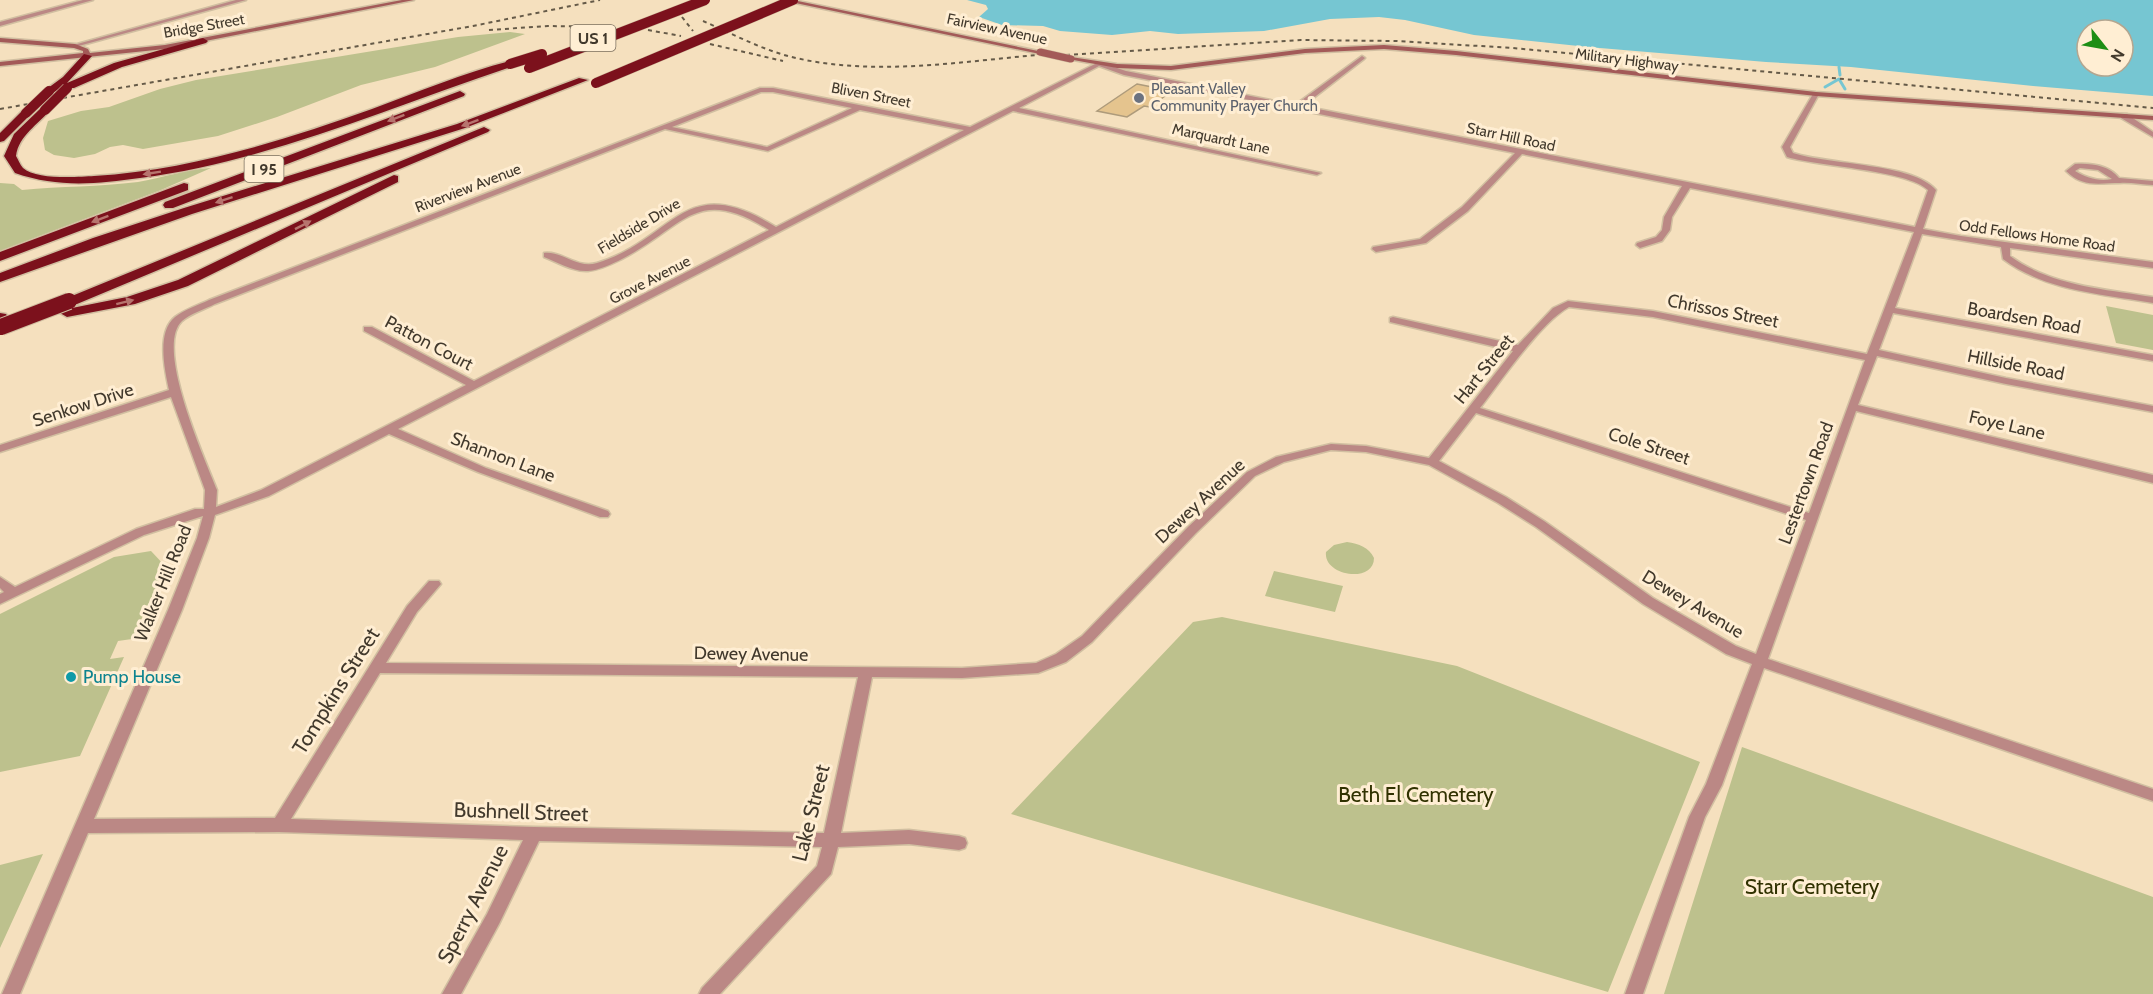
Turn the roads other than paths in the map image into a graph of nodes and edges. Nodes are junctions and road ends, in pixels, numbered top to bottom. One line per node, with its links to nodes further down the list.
1 (90, 0): 9 (street)
2 (243, 0): 12 (street)
3 (411, 0): 11 (street, Bridge Street)
4 (705, 0): 8 (highway, I 95, bridge)
5 (778, 0): 17 (highway)
6 (783, 0): 16 (street, Fairview Avenue, bridge)
7 (793, 0): 17 (highway, bridge)
8 (676, 11): 19 (highway, US 1, bridge); 45 (highway, I 95, one-way to 45, bridge)
9 (0, 24)
10 (0, 40): 12 (street)
11 (203, 41): 13 (street, Bridge Street); 18 (highway)
12 (73, 46): 13 (street)
13 (87, 56): 15 (street, Bridge Street); 18 (highway)
14 (1362, 58): 23 (street)
15 (0, 64)
16 (1099, 64): 21 (street, Military Highway); 23 (street, Starr Hill Road); 24 (street, Grove Avenue)
17 (590, 81): 25 (highway); 46 (highway, one-way to 46)
18 (68, 84): 19 (highway, one-way to 18, bridge); 31 (highway, bridge)
19 (449, 85): 43 (highway, US 1, one-way to 43)
20 (763, 90): 22 (street, Bliven Street); 28 (street, Riverview Avenue)
21 (1816, 94): 26 (street, Military Highway); 38 (street, Lestertown Road)
22 (860, 107): 28 (street); 29 (street, Bliven Street)
23 (1297, 107): 32 (street, Starr Hill Road)
24 (1014, 108): 29 (street, Grove Avenue); 33 (street, Marquardt Lane)
25 (515, 116): 48 (highway); 48 (highway, one-way to 25)
26 (2124, 116): 27 (street, Military Highway); 30 (street)
27 (2153, 118)
28 (664, 127): 51 (street, Riverview Avenue)
29 (973, 130): 37 (street, Grove Avenue)
30 (2153, 135)
31 (0, 139)
32 (1520, 153): 36 (street, Starr Hill Road); 41 (street)
33 (1317, 173)
34 (2117, 180): 34 (street); 35 (street)
35 (2153, 183)
36 (1686, 186): 38 (street, Starr Hill Road); 39 (street)
37 (777, 231): 42 (street, Fieldside Drive); 58 (street, Grove Avenue)
38 (1918, 231): 40 (street, Odd Fellows Home Road); 50 (street, Lestertown Road)
39 (1640, 245)
40 (2006, 247): 44 (street, Odd Fellows Home Road); 47 (street)
41 (1376, 249)
42 (547, 255)
43 (0, 257)
44 (2153, 265)
45 (0, 272)
46 (0, 278)
47 (2153, 300)
48 (72, 303): 53 (highway, bridge)
49 (1568, 304): 55 (street, Hart Street); 56 (street, Chrissos Street)
50 (1890, 310): 56 (street, Lestertown Road); 57 (street, Boardsen Road)
51 (184, 315): 59 (street, Walker Hill Road)
52 (1393, 320): 55 (street)
53 (2, 324)
54 (368, 328): 58 (street, Patton Court)
55 (1521, 350): 61 (street, Hart Street)
56 (1872, 355): 60 (street, Lestertown Road); 62 (street, Hillside Road)
57 (2153, 358)
58 (475, 386): 63 (street, Grove Avenue)
59 (176, 392): 64 (street, Senkow Drive); 67 (street, Walker Hill Road)
60 (1852, 407): 66 (street, Foye Lane); 69 (street, Lestertown Road)
61 (1473, 409): 65 (street, Hart Street); 69 (street, Cole Street)
62 (2153, 409)
63 (390, 429): 67 (street, Grove Avenue); 68 (street, Shannon Lane)
64 (0, 449)
65 (1432, 462): 74 (street, Dewey Avenue); 76 (street, Dewey Avenue)
66 (2153, 479)
67 (210, 513): 72 (street, Grove Avenue); 79 (street, Walker Hill Road)
68 (604, 514)
69 (1813, 518): 74 (street, Lestertown Road)
70 (0, 580): 72 (street)
71 (434, 584): 75 (street, Tompkins Street)
72 (13, 592): 73 (street, Grove Avenue)
73 (0, 599)
74 (1759, 662): 77 (street, Dewey Avenue); 86 (street, Lestertown Road)
75 (375, 669): 76 (street, Dewey Avenue); 78 (street, Tompkins Street)
76 (866, 673): 81 (street, Lake Street)
77 (2153, 795)
78 (279, 825): 79 (street, Bushnell Street); 80 (street, Bushnell Street)
79 (81, 826): 83 (street, Walker Hill Road)
80 (534, 834): 81 (street, Bushnell Street); 84 (street, Sperry Avenue)
81 (832, 840): 82 (street, Bushnell Street); 85 (street, Lake Street)
82 (959, 843)
83 (11, 994)
84 (451, 994)
85 (708, 994)
86 (1634, 994)

